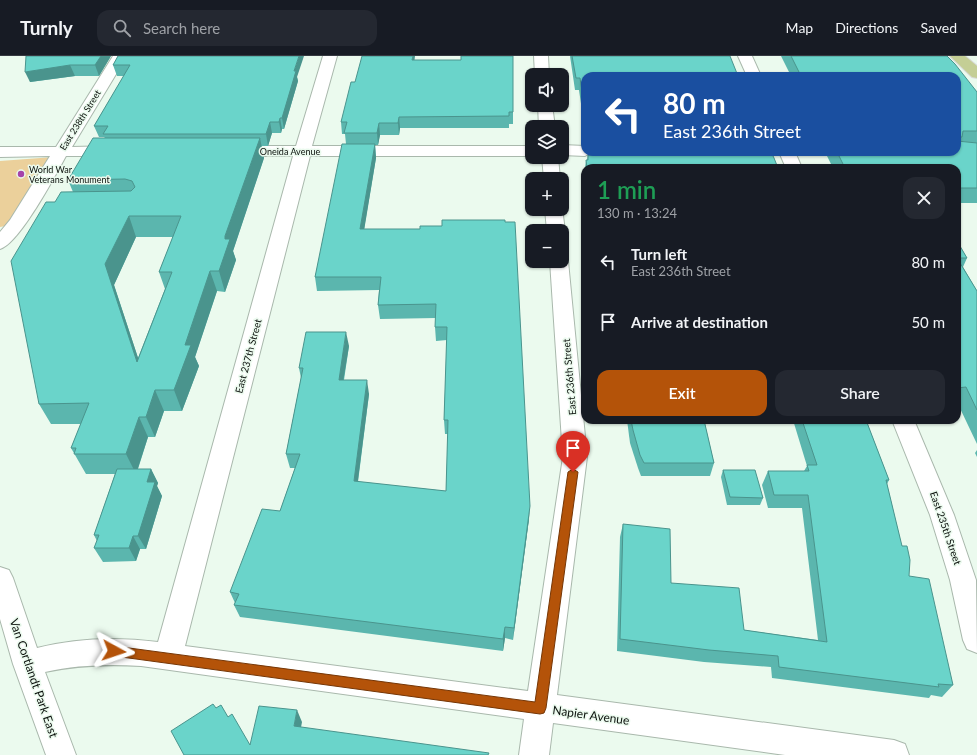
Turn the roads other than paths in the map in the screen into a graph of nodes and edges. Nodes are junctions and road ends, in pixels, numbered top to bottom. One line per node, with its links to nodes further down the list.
1 (120, 56): 11 (street, East 238th Street)
2 (330, 56): 14 (street, East 237th Street)
3 (541, 56): 6 (street)
4 (745, 56): 7 (street)
5 (957, 56): 8 (main road)
6 (542, 68)
7 (752, 72)
8 (977, 74)
9 (569, 150): 10 (street)
10 (581, 150)
11 (61, 151): 12 (street); 16 (street); 17 (street, East 238th Street)
12 (131, 151)
13 (217, 151): 14 (street, Oneida Avenue)
14 (303, 151): 15 (street, Oneida Avenue); 24 (street, East 237th Street)
15 (525, 151)
16 (0, 152)
17 (27, 207): 18 (street); 19 (street, East 238th Street)
18 (50, 207)
19 (0, 243)
20 (560, 268): 26 (street, East 236th Street)
21 (905, 424): 23 (street, East 235th Street)
22 (0, 578): 25 (street, Van Cortlandt Park East)
23 (977, 640)
24 (168, 657): 25 (street, Napier Avenue); 26 (street, Napier Avenue)
25 (28, 664): 27 (street, Van Cortlandt Park East)
26 (540, 708): 28 (street, East 236th Street); 29 (street, Napier Avenue)
27 (61, 755)
28 (534, 755)
29 (894, 755)

